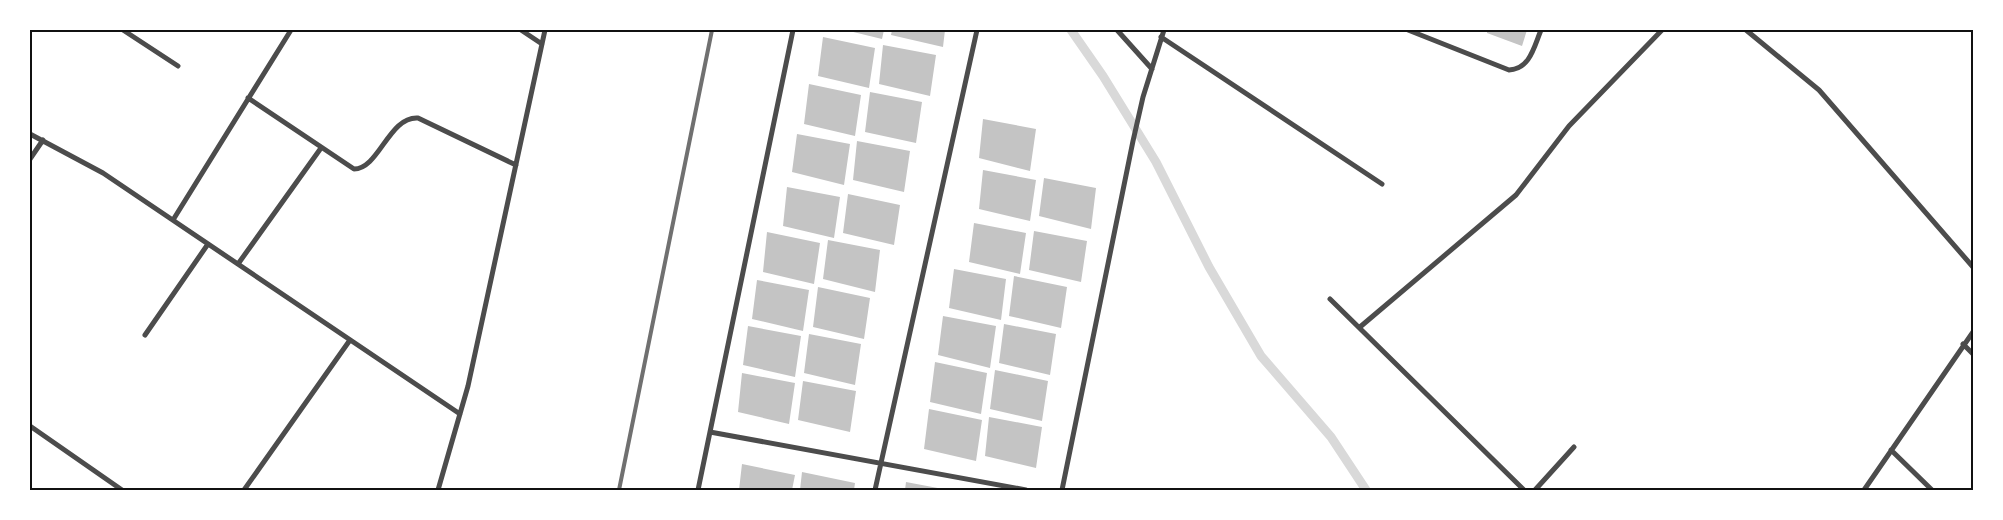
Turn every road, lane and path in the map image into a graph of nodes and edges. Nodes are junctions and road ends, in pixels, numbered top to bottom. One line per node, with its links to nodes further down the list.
1 (123, 30): 15 (street)
2 (521, 30): 14 (street)
3 (545, 30): 14 (street)
4 (793, 30): 37 (street)
5 (977, 30): 40 (street)
6 (1117, 30): 16 (street)
7 (1164, 30): 13 (street)
8 (1408, 30): 9 (street)
9 (1541, 30)
10 (1662, 30): 29 (street)
11 (1746, 30): 27 (street)
12 (288, 31): 17 (street)
13 (1161, 37): 16 (street); 23 (street)
14 (542, 44): 22 (street)
15 (178, 66)
16 (1152, 68): 47 (street)
17 (248, 98): 20 (street); 24 (street)
18 (30, 134): 19 (street)
19 (43, 140): 21 (street); 24 (street)
20 (321, 148): 22 (street); 26 (street)
21 (30, 159)
22 (516, 165): 35 (street)
23 (1382, 184)
24 (173, 220): 25 (street)
25 (208, 244): 26 (street); 31 (street)
26 (238, 264): 32 (street)
27 (1973, 267)
28 (1330, 299): 29 (street)
29 (1360, 328): 48 (street)
30 (1973, 332): 33 (street)
31 (145, 336)
32 (350, 340): 35 (street); 42 (street)
33 (1963, 344): 34 (street); 39 (street)
34 (1973, 354)
35 (460, 414): 43 (street)
36 (30, 426): 41 (street)
37 (710, 432): 40 (street); 44 (street)
38 (1574, 447): 49 (street)
39 (1891, 450): 50 (street); 51 (street)
40 (880, 464): 45 (street); 46 (street)
41 (122, 490)
42 (244, 490)
43 (438, 490)
44 (698, 490)
45 (875, 490)
46 (1026, 490)
47 (1062, 490)
48 (1524, 490)
49 (1535, 490)
50 (1864, 490)
51 (1932, 490)

